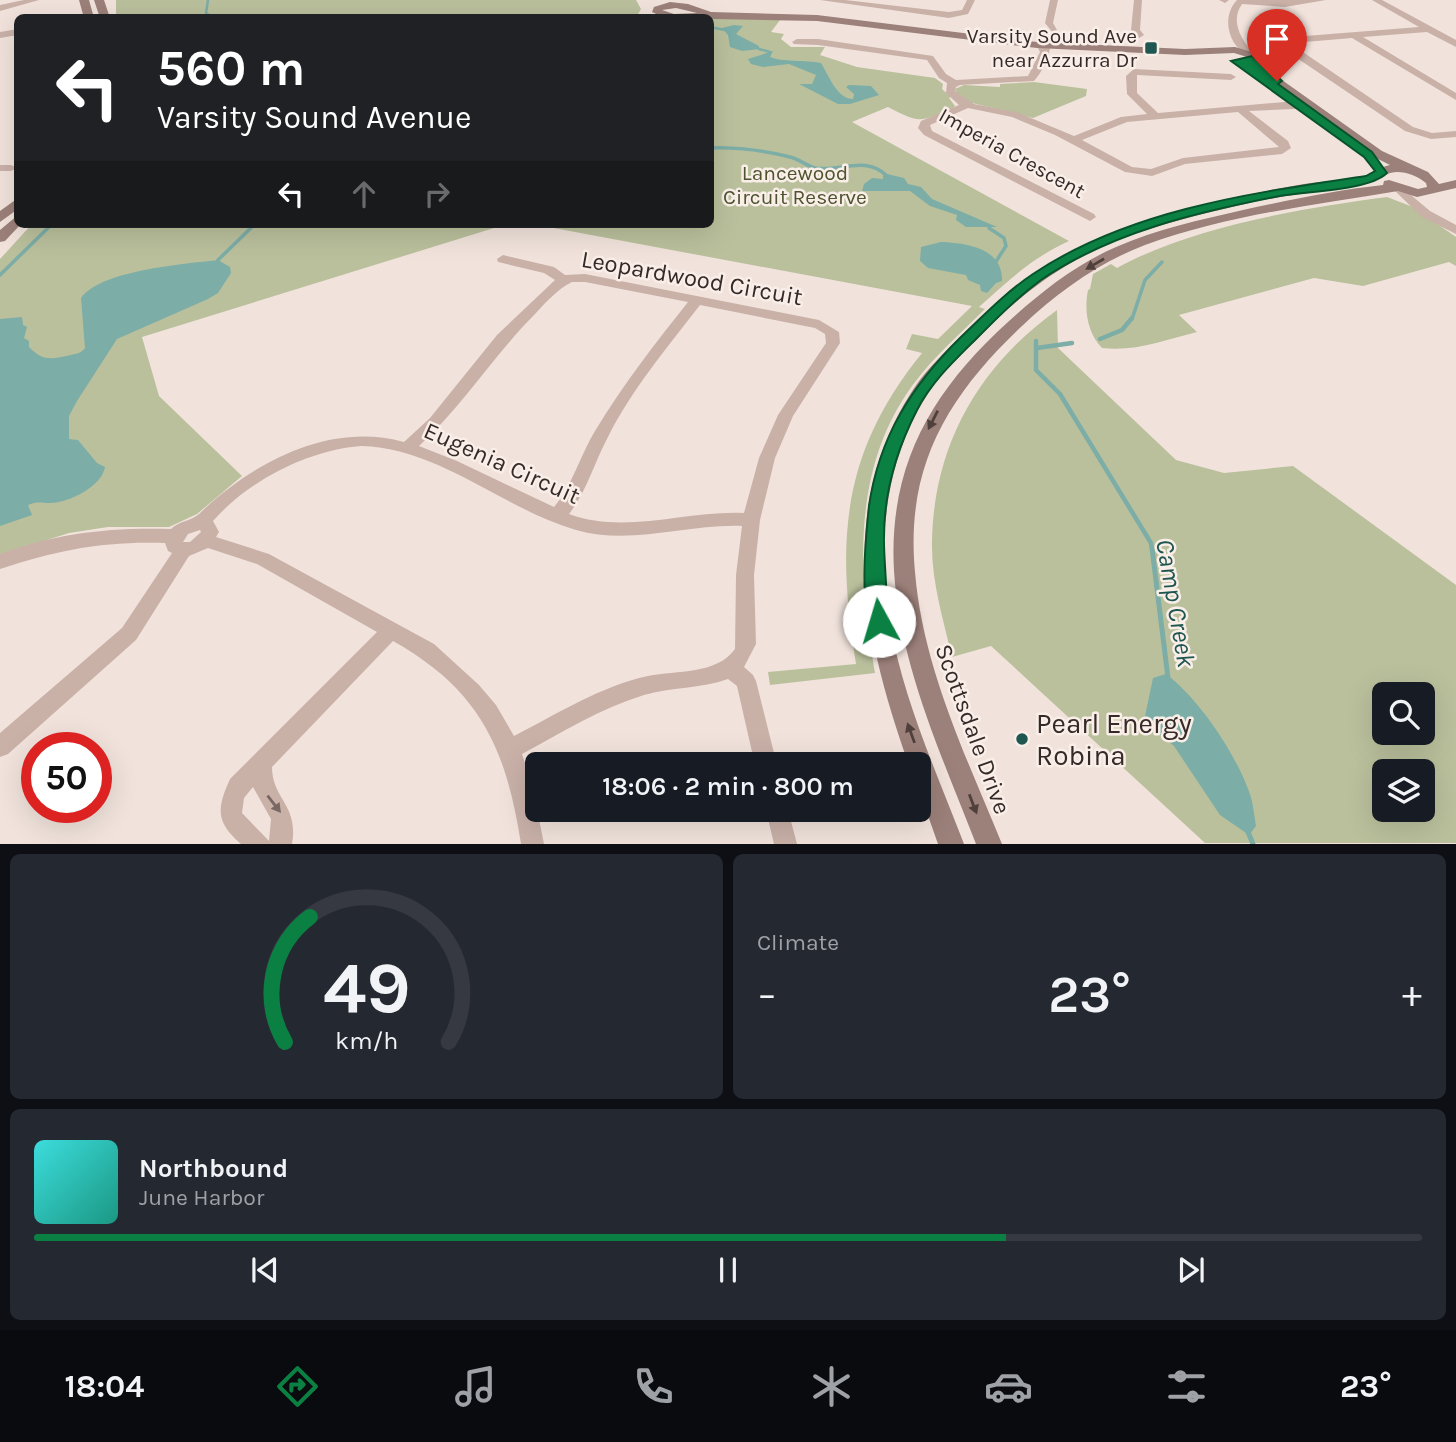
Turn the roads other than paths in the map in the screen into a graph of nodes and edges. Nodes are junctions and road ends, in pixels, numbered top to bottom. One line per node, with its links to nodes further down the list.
1 (35, 0): 15 (street)
2 (667, 0): 12 (main road)
3 (824, 0): 13 (street)
4 (971, 0): 13 (street)
5 (1054, 0): 21 (street)
6 (1138, 0): 22 (street)
7 (1225, 0): 11 (street); 17 (street)
8 (1252, 0): 14 (street)
9 (1322, 0): 14 (street)
10 (1376, 0): 20 (street)
11 (1241, 1): 14 (street); 17 (street)
12 (682, 3): 16 (main road); 18 (main road)
13 (884, 3)
14 (1268, 3)
15 (0, 8)
16 (654, 10)
17 (1233, 12): 24 (street)
18 (684, 14)
19 (714, 14): 26 (main road)
20 (1429, 29): 23 (street); 27 (street)
21 (1053, 30)
22 (1139, 35)
23 (1353, 35): 32 (street); 37 (street)
24 (1234, 38): 28 (street); 29 (street)
25 (797, 42): 31 (street)
26 (1040, 44): 28 (main road); 31 (street)
27 (1456, 44)
28 (1229, 56): 29 (main road); 33 (main road)
29 (1250, 56): 33 (main road)
30 (1231, 77): 36 (street)
31 (955, 83): 34 (street)
32 (1456, 97)
33 (1301, 103): 35 (street); 39 (main road); 40 (main road)
34 (967, 105): 38 (street); 46 (street, Imperia Crescent)
35 (1239, 108): 36 (street); 38 (street)
36 (1155, 116): 38 (street)
37 (1456, 134)
38 (1072, 141)
39 (1415, 172): 40 (main road); 41 (main road); 44 (main road)
40 (1381, 173): 43 (main road); 63 (main road)
41 (1456, 174)
42 (1456, 184): 44 (main road)
43 (1398, 189): 44 (main road, Scottsdale Drive); 49 (street); 62 (main road, Scottsdale Drive, one-way to 62)
44 (1430, 190): 49 (street)
45 (14, 206): 47 (main road)
46 (1090, 217)
47 (0, 218)
48 (14, 223): 50 (main road)
49 (1456, 230)
50 (0, 238)
51 (503, 260): 52 (street)
52 (563, 280): 53 (street, Leopardwood Circuit); 54 (street, Leopardwood Circuit)
53 (697, 300): 55 (street); 56 (street, Leopardwood Circuit)
54 (407, 448): 55 (street, Eugenia Circuit); 57 (street, Eugenia Circuit)
55 (557, 516): 56 (street, Eugenia Circuit)
56 (751, 520): 61 (street)
57 (203, 532): 58 (street, Eugenia Circuit); 60 (street)
58 (179, 543): 59 (street); 64 (street)
59 (0, 562)
60 (391, 630): 65 (street); 67 (street)
61 (730, 668): 65 (street); 66 (street)
62 (929, 687): 63 (main road); 74 (main road, Scottsdale Drive, one-way to 74)
63 (897, 693): 73 (main road, one-way to 63)
64 (0, 747)
65 (509, 749): 71 (street)
66 (763, 752)
67 (261, 766): 69 (street); 70 (street, one-way to 70)
68 (780, 822): 72 (street)
69 (259, 844)
70 (280, 844)
71 (533, 844)
72 (786, 844)
73 (951, 844)
74 (989, 844)

